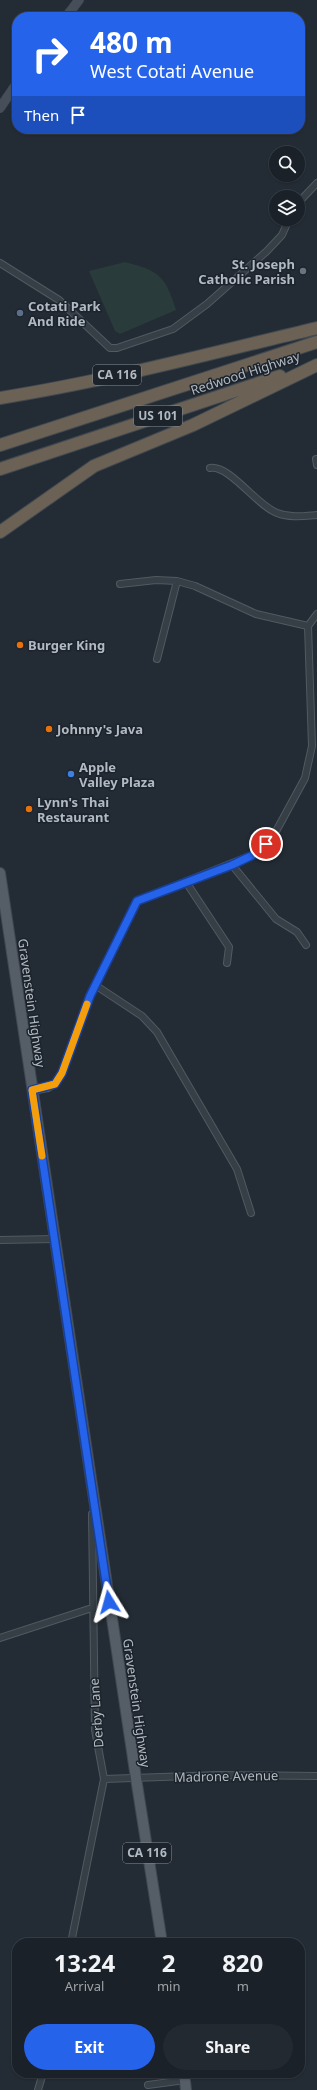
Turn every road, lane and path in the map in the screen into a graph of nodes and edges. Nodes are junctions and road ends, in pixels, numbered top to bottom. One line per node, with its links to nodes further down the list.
1 (79, 0): 2 (main road)
2 (70, 12)
3 (12, 90): 4 (main road)
4 (0, 108)
5 (317, 183): 6 (street)
6 (305, 196)
7 (286, 226): 8 (street)
8 (0, 263)
9 (317, 328): 12 (highway, CA 116)
10 (317, 342): 13 (highway, Redwood Highway / US 101)
11 (317, 364): 15 (highway, Redwood Highway / US 101); 17 (highway)
12 (0, 398)
13 (0, 445)
14 (210, 468): 16 (street)
15 (0, 469)
16 (317, 515)
17 (0, 532)
18 (177, 581): 19 (street); 21 (street); 22 (street)
19 (120, 584)
20 (317, 614): 21 (street)
21 (308, 626): 23 (street)
22 (157, 659)
23 (232, 865): 25 (street); 26 (street)
24 (0, 873): 29 (main road, Gravenstein Highway / CA 116)
25 (186, 882): 27 (street); 28 (street)
26 (306, 945)
27 (227, 963)
28 (95, 985): 29 (street); 30 (street)
29 (32, 1090): 31 (main road, Gravenstein Highway / CA 116)
30 (251, 1212)
31 (54, 1239): 32 (street); 33 (main road, Gravenstein Highway / CA 116)
32 (0, 1240)
33 (91, 1479): 34 (street, Derby Lane); 37 (main road, Gravenstein Highway / CA 116)
34 (92, 1608): 35 (street); 38 (street, Derby Lane)
35 (0, 1638)
36 (317, 1776): 37 (street, Madrone Avenue)
37 (136, 1778): 38 (street, Madrone Avenue); 40 (main road, Gravenstein Highway / CA 116)
38 (104, 1779): 39 (street, Derby Lane)
39 (72, 1938)
40 (161, 1938)
41 (42, 2078): 44 (street)
42 (185, 2081): 43 (street)
43 (148, 2085)
44 (38, 2090)

